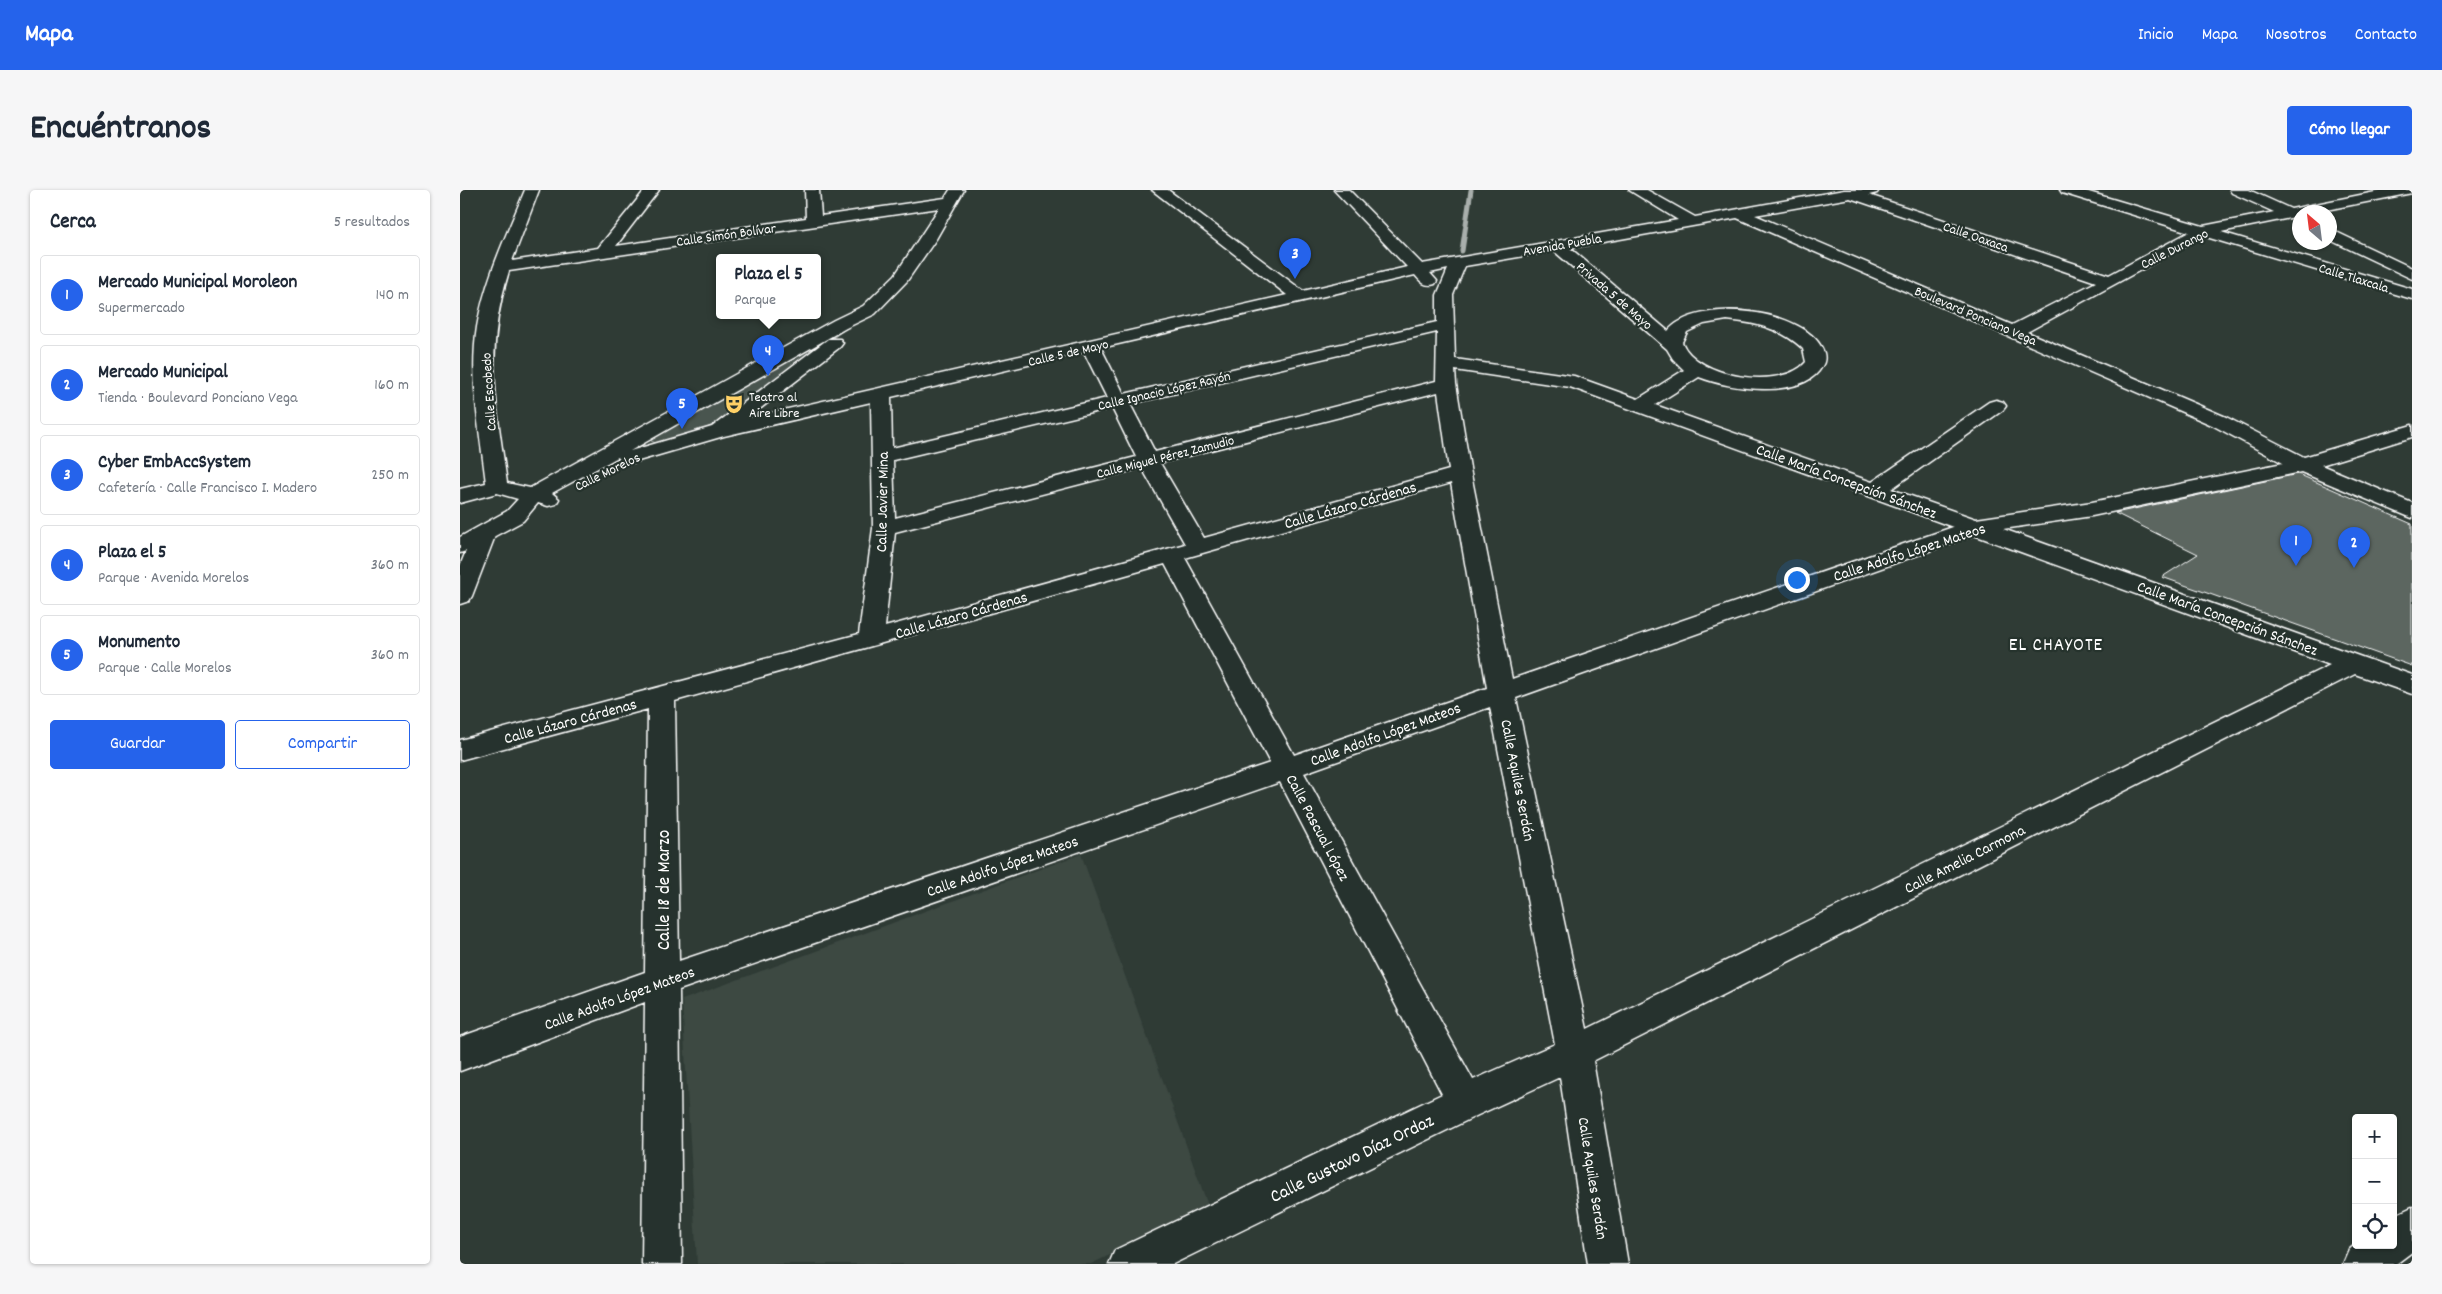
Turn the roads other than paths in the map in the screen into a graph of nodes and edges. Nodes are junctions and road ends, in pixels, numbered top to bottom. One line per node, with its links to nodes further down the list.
1 (532, 190): 24 (street, Calle Escobedo)
2 (652, 190): 22 (street)
3 (812, 190): 18 (street)
4 (1159, 190): 29 (street)
5 (1341, 190): 25 (street)
6 (1636, 190): 17 (street)
7 (1872, 190): 11 (street, Avenida Puebla)
8 (2067, 190): 19 (street, Calle Tlaxcala)
9 (2237, 190): 16 (street)
10 (2407, 190): 13 (street, Calle Durango)
11 (1844, 191): 14 (street, Avenida Puebla); 27 (street, Calle Oaxaca)
12 (953, 196): 18 (street, Calle Simón Bolívar); 31 (street, Calle Morelos)
13 (2337, 206)
14 (1737, 212): 17 (street, Avenida Puebla); 33 (street, Boulevard Ponciano Vega)
15 (2292, 216): 19 (street, Calle Durango)
16 (2292, 216)
17 (1699, 220): 21 (street, Avenida Puebla)
18 (814, 221): 22 (street, Calle Simón Bolívar)
19 (2201, 231): 27 (street, Calle Durango); 28 (street, Calle Tlaxcala)
20 (2337, 237): 26 (street)
21 (1557, 245): 23 (street, Avenida Puebla); 34 (street, Privada 5 de Mayo)
22 (604, 251): 24 (street, Calle Simón Bolívar)
23 (1458, 262): 25 (street, Avenida Puebla); 30 (street, Calle Aquiles Serdán)
24 (502, 267): 50 (street, Calle Escobedo)
25 (1417, 270): 29 (street, Calle 5 de Mayo); 30 (street)
26 (2412, 274)
27 (2110, 281): 33 (street, Calle Durango)
28 (2412, 294)
29 (1298, 296): 35 (street, Calle 5 de Mayo)
30 (1445, 296): 32 (street, Calle Aquiles Serdán)
31 (869, 310): 43 (street, Calle Morelos); 44 (street)
32 (1445, 325): 37 (street, Calle Aquiles Serdán); 39 (street, Calle Ignacio López Rayón)
33 (2013, 332): 48 (street, Boulevard Ponciano Vega)
34 (1674, 346): 36 (street, Privada 5 de Mayo); 36 (street, Privada 5 de Mayo)
35 (1091, 347): 38 (street, Calle 5 de Mayo); 39 (street, Calle Pascual López)
36 (1697, 370): 40 (street)
37 (1445, 374): 40 (street, Calle María Concepción Sánchez); 47 (street, Calle Miguel Pérez Zamudio); 49 (street, Calle Aquiles Serdán)
38 (881, 395): 43 (street, Calle 5 de Mayo); 46 (street, Calle Javier Mina)
39 (1117, 400): 46 (street, Calle Ignacio López Rayón); 47 (street, Calle Pascual López)
40 (1640, 406): 51 (street, Calle María Concepción Sánchez)
41 (1996, 406): 51 (street)
42 (2412, 430): 48 (street, Calle Adolfo López Mateos)
43 (718, 431): 45 (street, Calle Morelos)
44 (644, 435): 45 (street); 54 (street)
45 (674, 443): 54 (street, Calle Morelos)
46 (883, 456): 57 (street, Calle Javier Mina)
47 (1148, 460): 57 (street, Calle Miguel Pérez Zamudio); 60 (street, Calle Pascual López)
48 (2312, 461): 53 (street, Boulevard Ponciano Vega); 55 (street, Boulevard Ponciano Vega); 56 (street, Calle Adolfo López Mateos)
49 (1460, 474): 60 (street, Calle Lázaro Cárdenas); 65 (street, Calle Aquiles Serdán)
50 (497, 487): 52 (street); 54 (street)
51 (1875, 490): 56 (street, Calle María Concepción Sánchez)
52 (460, 496)
53 (2412, 496)
54 (542, 497): 58 (street)
55 (2412, 511)
56 (1977, 526): 63 (street, Calle María Concepción Sánchez); 65 (street, Calle Adolfo López Mateos)
57 (884, 528): 62 (street, Calle Javier Mina)
58 (484, 532): 59 (street); 61 (street)
59 (460, 546)
60 (1184, 551): 62 (street, Calle Lázaro Cárdenas); 68 (street, Calle Pascual López)
61 (460, 596)
62 (871, 639): 66 (street, Calle Lázaro Cárdenas)
63 (2355, 663): 64 (street, Calle María Concepción Sánchez); 70 (street, Calle Amelia Carmona)
64 (2412, 685)
65 (1501, 692): 68 (street, Calle Adolfo López Mateos); 70 (street, Calle Aquiles Serdán)
66 (662, 696): 67 (street, Calle Lázaro Cárdenas); 69 (street, Calle 18 de Marzo)
67 (460, 750)
68 (1287, 768): 69 (street, Calle Adolfo López Mateos); 72 (street, Calle Pascual López)
69 (662, 982): 71 (street, Calle Adolfo López Mateos); 76 (street, Calle 18 de Marzo)
70 (1574, 1053): 72 (street, Calle Gustavo Díaz Ordaz); 78 (street, Calle Aquiles Serdán)
71 (460, 1054)
72 (1465, 1102): 77 (street, Calle Gustavo Díaz Ordaz)
73 (2412, 1227): 74 (street)
74 (2397, 1238)
75 (2383, 1249): 79 (street)
76 (662, 1264)
77 (1129, 1264)
78 (1608, 1264)
79 (2363, 1264)

